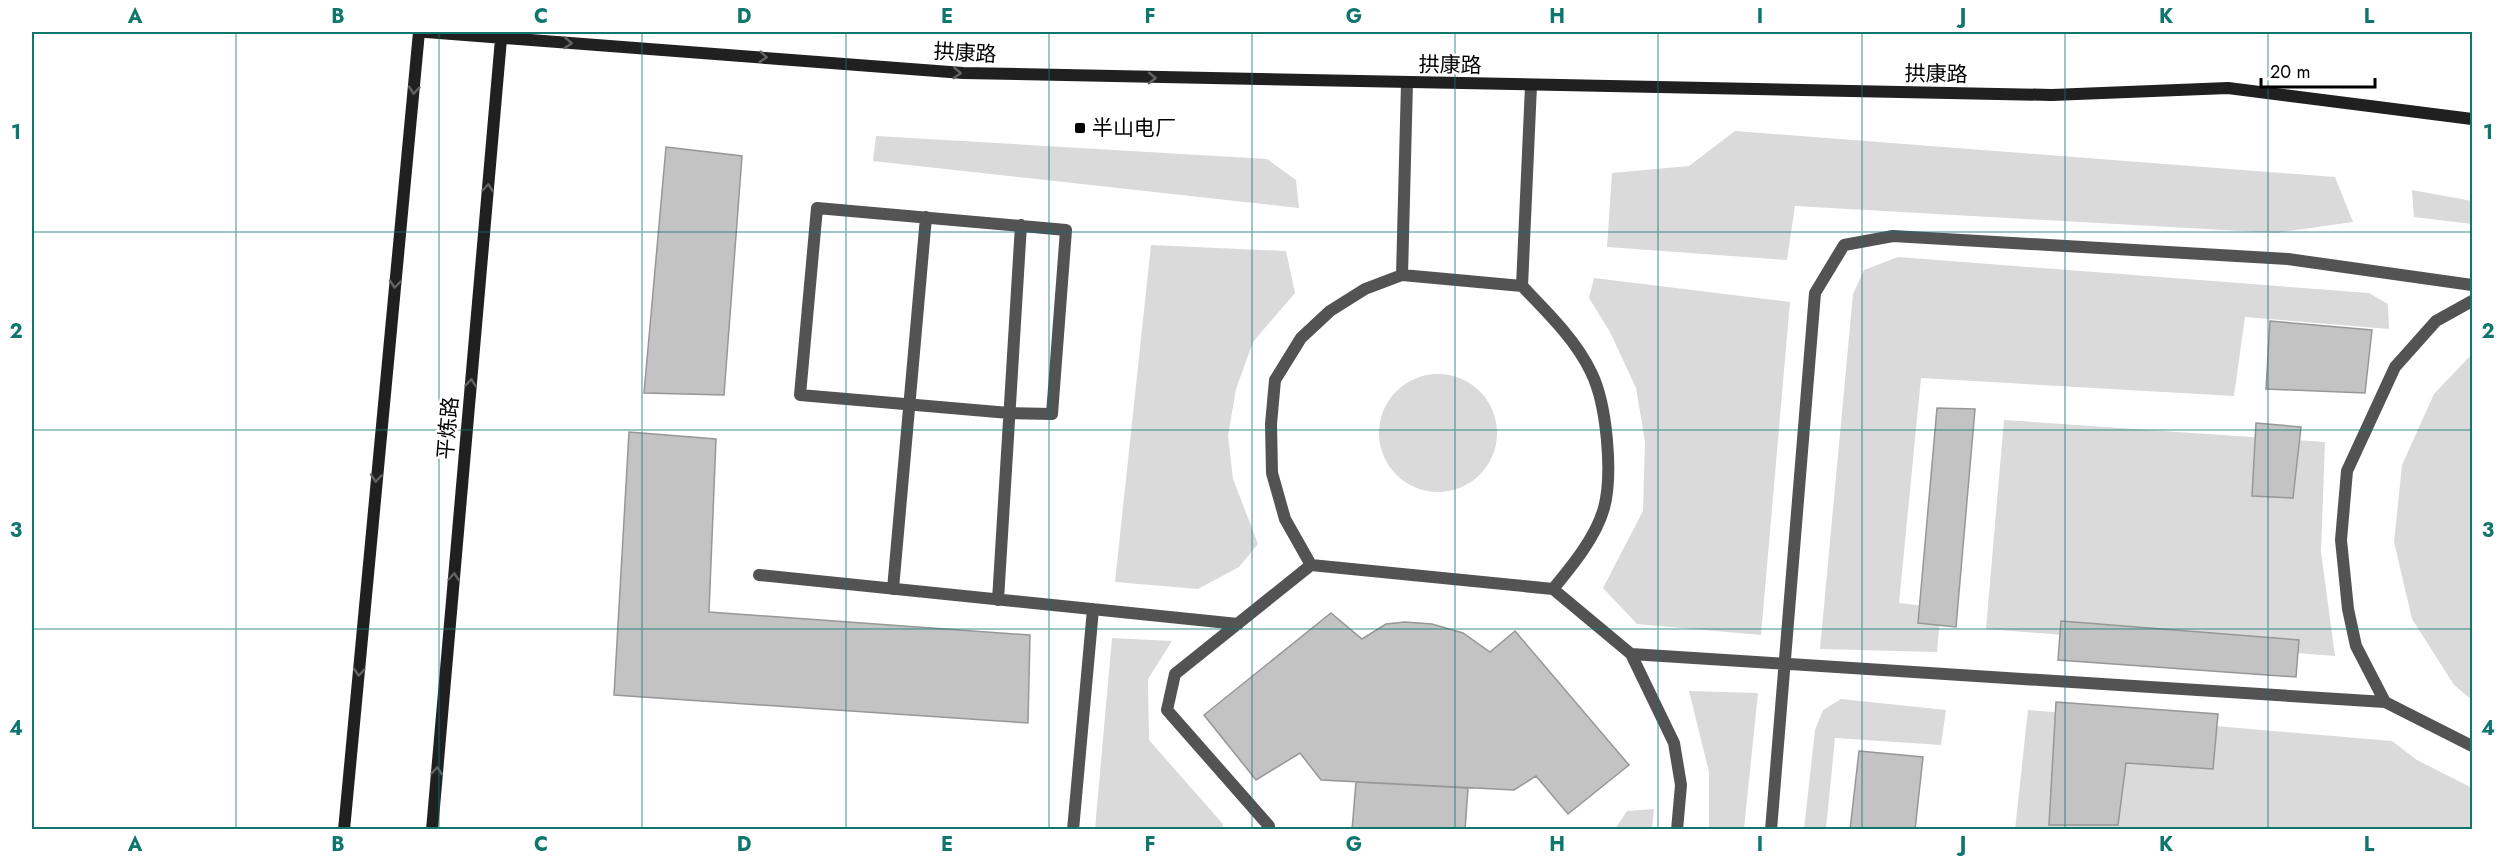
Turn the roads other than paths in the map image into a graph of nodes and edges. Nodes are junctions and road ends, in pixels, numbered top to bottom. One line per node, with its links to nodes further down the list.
1 (419, 32): 26 (main road, one-way to 26)
2 (426, 32): 3 (main road, 拱康路)
3 (504, 35): 4 (main road, 拱康路, one-way to 4); 27 (main road, 平炼路, one-way to 3)
4 (1407, 83): 5 (main road, 拱康路); 9 (lane)
5 (1531, 86): 6 (main road, 拱康路); 11 (lane)
6 (2472, 119)
7 (926, 217): 8 (lane); 13 (lane); 13 (lane)
8 (1021, 225): 14 (lane); 14 (lane)
9 (1402, 275): 11 (lane); 15 (lane)
10 (2472, 285): 23 (lane)
11 (1522, 286): 18 (lane)
12 (2472, 302): 24 (lane)
13 (909, 404): 14 (lane); 17 (lane)
14 (1009, 413): 19 (lane)
15 (1311, 565): 18 (lane); 21 (lane)
16 (759, 575): 17 (lane)
17 (893, 589): 19 (lane)
18 (1553, 589): 22 (lane)
19 (998, 600): 20 (lane)
20 (1093, 609): 21 (lane); 28 (lane)
21 (1238, 624): 29 (lane)
22 (1631, 654): 23 (lane); 30 (lane)
23 (1786, 664): 24 (lane); 31 (lane)
24 (2385, 702): 25 (lane)
25 (2472, 746)
26 (344, 830)
27 (432, 830)
28 (1073, 830)
29 (1269, 830)
30 (1677, 830)
31 (1771, 830)

